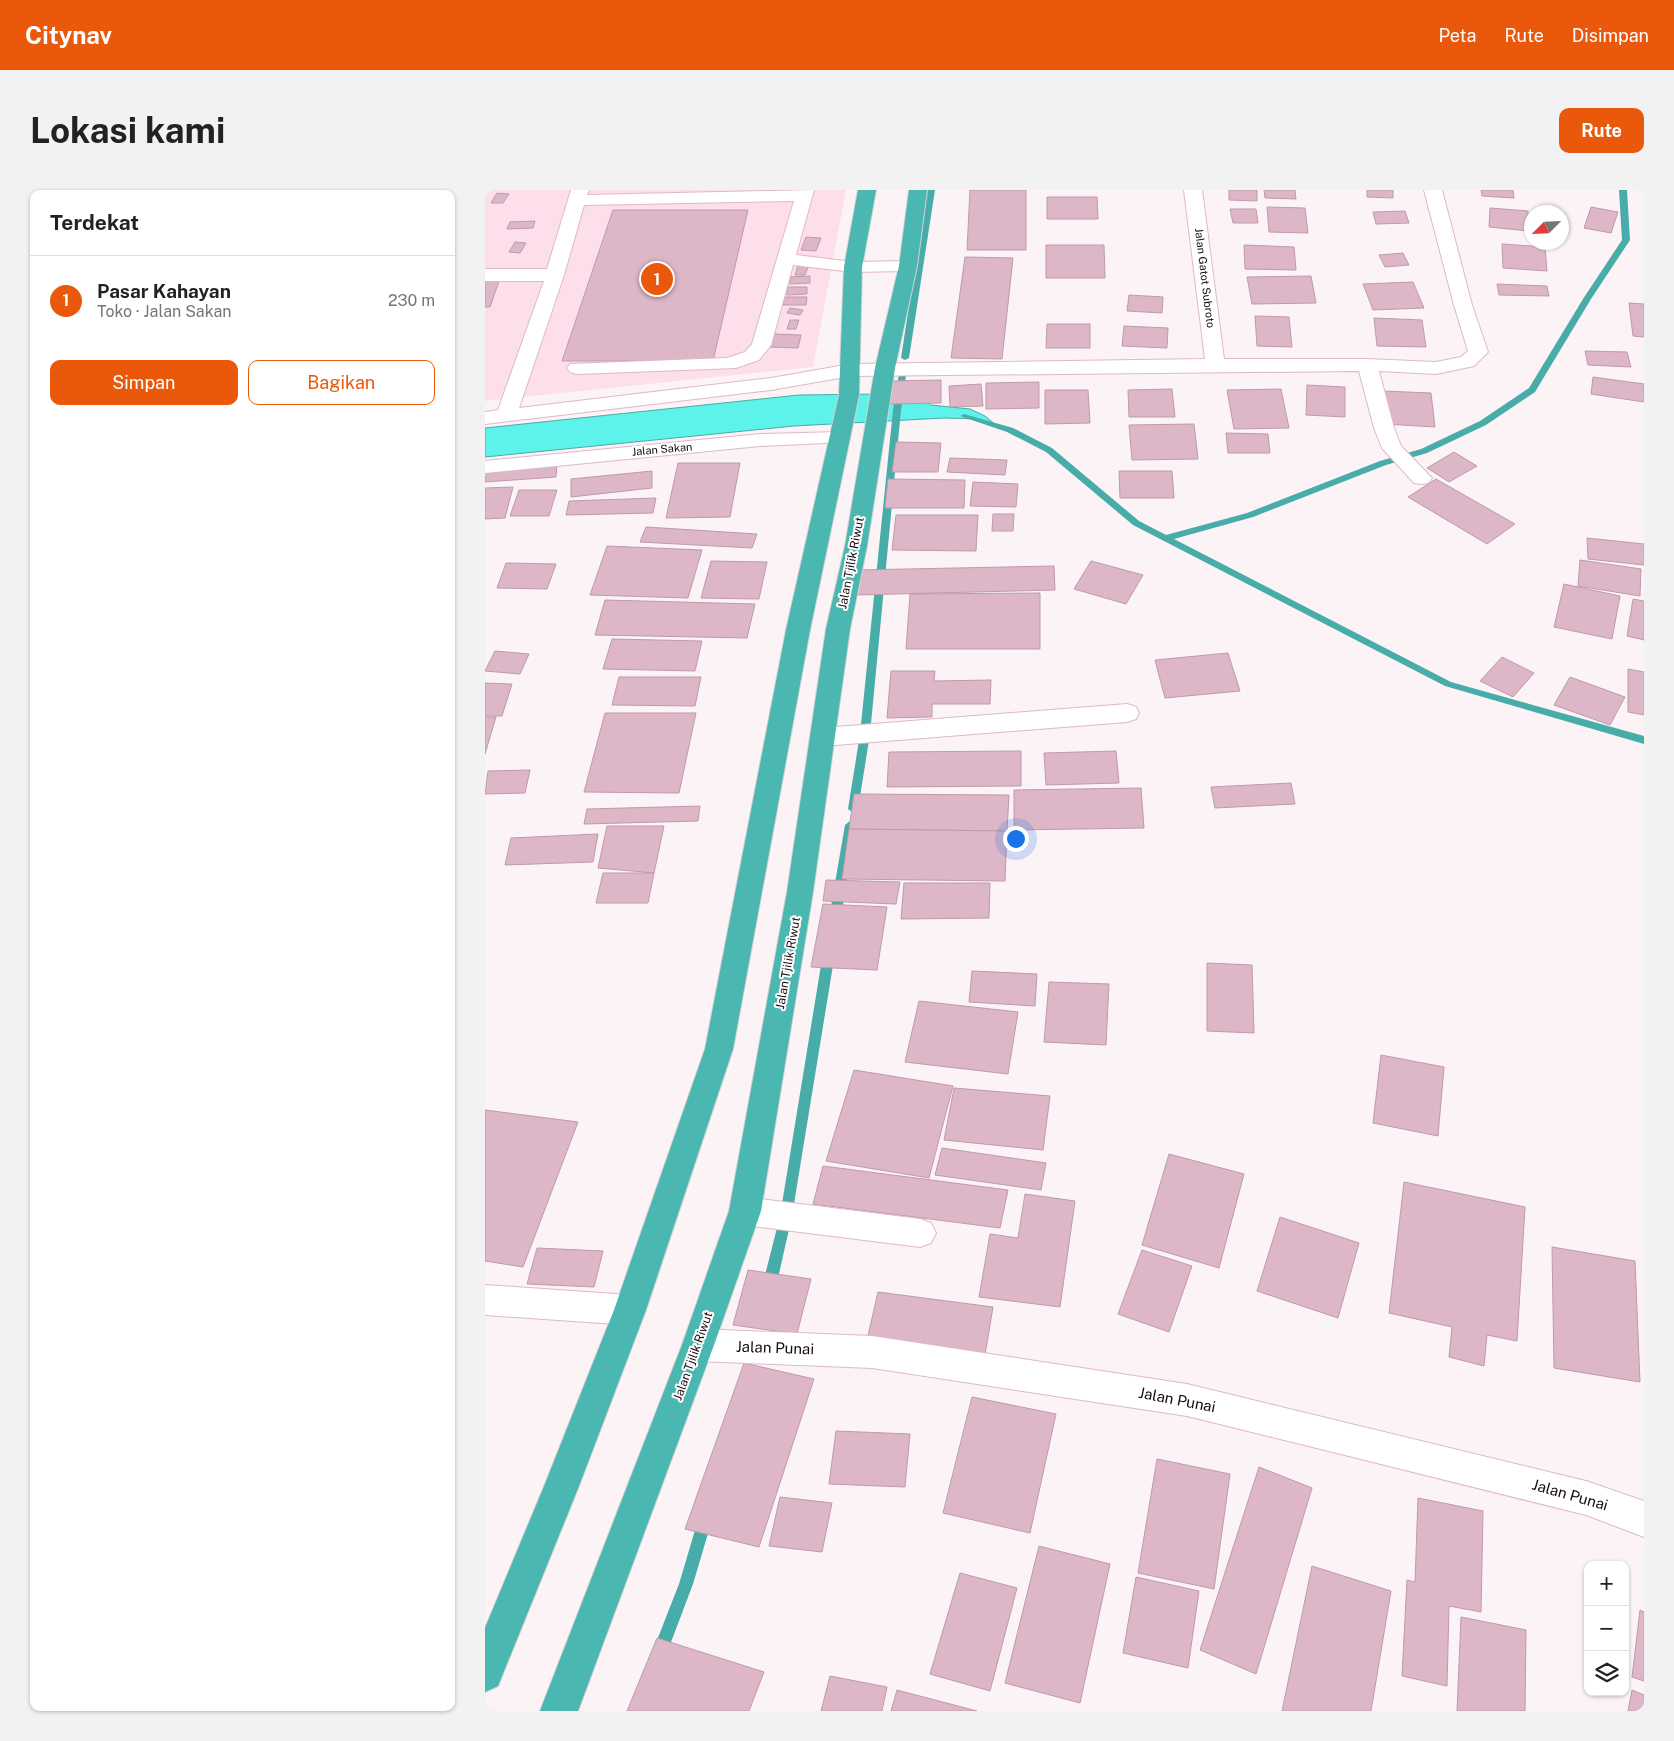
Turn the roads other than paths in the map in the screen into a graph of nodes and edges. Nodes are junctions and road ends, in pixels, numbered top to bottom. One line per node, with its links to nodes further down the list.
1 (867, 190): 10 (highway)
2 (918, 190): 9 (highway, Jalan Tjilik Riwut)
3 (1193, 190): 13 (street, Jalan Gatot Subroto)
4 (1433, 190): 14 (street)
5 (804, 193): 7 (street); 8 (street)
6 (579, 195): 7 (street); 12 (street)
7 (599, 195)
8 (786, 259): 10 (street); 15 (street)
9 (908, 266): 10 (street); 16 (highway, Jalan Tjilik Riwut)
10 (853, 267): 17 (highway)
11 (485, 275): 12 (street)
12 (555, 275): 18 (street)
13 (1215, 365): 14 (street); 16 (street)
14 (1367, 365): 22 (street)
15 (577, 368)
16 (885, 368): 17 (street); 23 (highway, Jalan Tjilik Riwut)
17 (851, 370): 18 (street); 20 (highway)
18 (506, 416): 19 (street)
19 (485, 418)
20 (842, 431): 21 (street, Jalan Sakan); 24 (highway)
21 (485, 467)
22 (1414, 471)
23 (838, 629): 24 (highway); 26 (highway, Jalan Tjilik Riwut)
24 (798, 630): 30 (highway)
25 (1127, 713): 26 (street)
26 (823, 737): 27 (highway, Jalan Tjilik Riwut)
27 (745, 1211): 28 (street); 31 (highway, Jalan Tjilik Riwut)
28 (920, 1233)
29 (485, 1300): 30 (street)
30 (630, 1310): 33 (highway)
31 (698, 1345): 32 (street, Jalan Punai); 34 (highway, Jalan Tjilik Riwut)
32 (1644, 1518)
33 (485, 1672)
34 (559, 1711)

